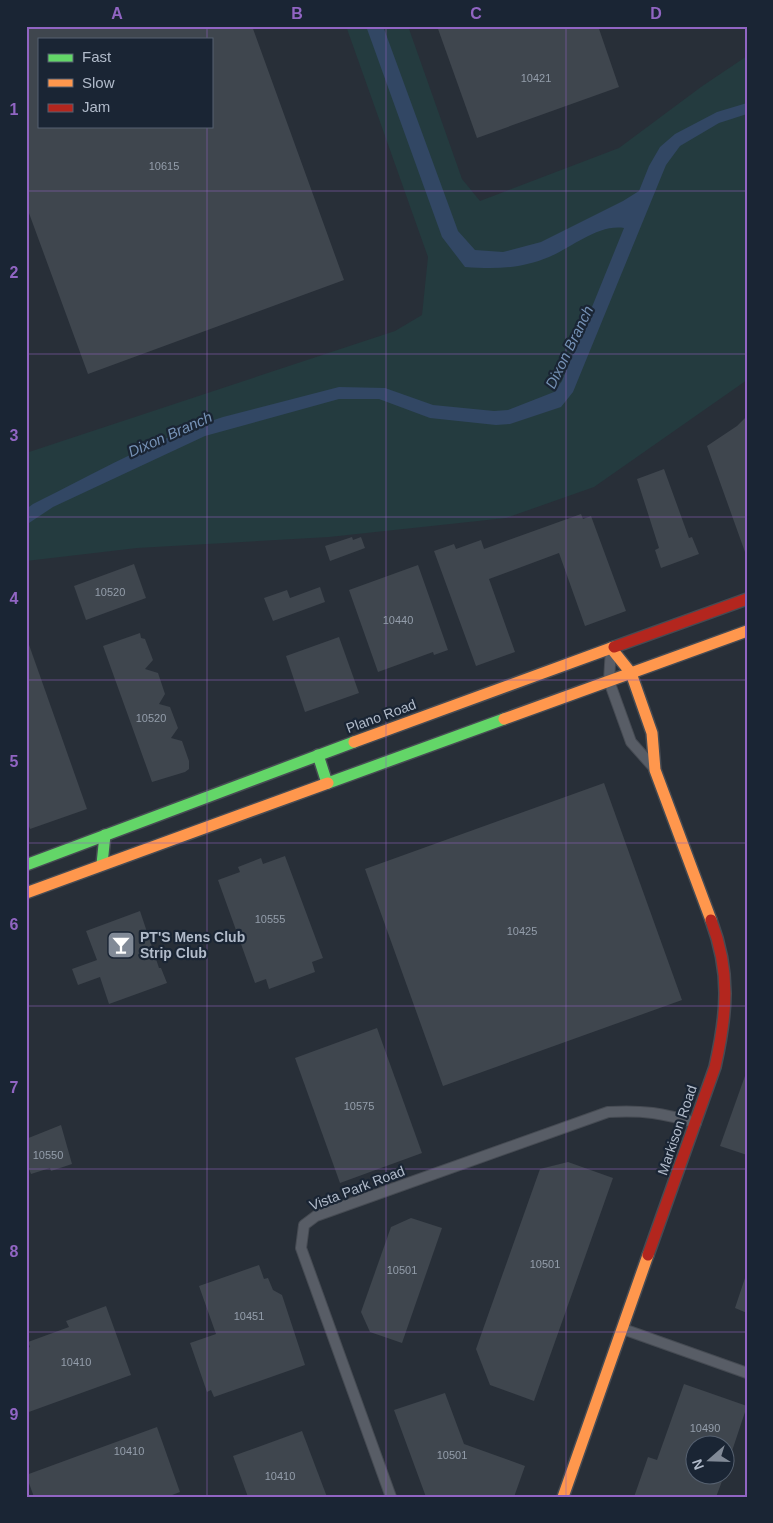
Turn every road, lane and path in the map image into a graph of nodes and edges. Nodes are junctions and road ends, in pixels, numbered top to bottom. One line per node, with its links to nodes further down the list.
1 (747, 599): 3 (main road, Plano Road)
2 (747, 631): 4 (main road)
3 (611, 648): 4 (main road, Markison Road); 5 (street, Markison Road); 6 (main road, Plano Road)
4 (631, 673): 5 (main road); 7 (main road, Markison Road)
5 (609, 681): 7 (street, Markison Road); 8 (main road)
6 (318, 756): 8 (main road); 9 (main road, Plano Road)
7 (656, 770): 13 (main road, Markison Road)
8 (327, 783): 10 (main road)
9 (105, 835): 10 (main road); 11 (main road, Plano Road)
10 (102, 864): 12 (main road)
11 (26, 865)
12 (26, 893)
13 (696, 1123): 14 (main road, Markison Road); 16 (street, Vista Park Road)
14 (623, 1329): 15 (street); 17 (main road, Markison Road)
15 (747, 1372)
16 (391, 1497)
17 (563, 1497)

